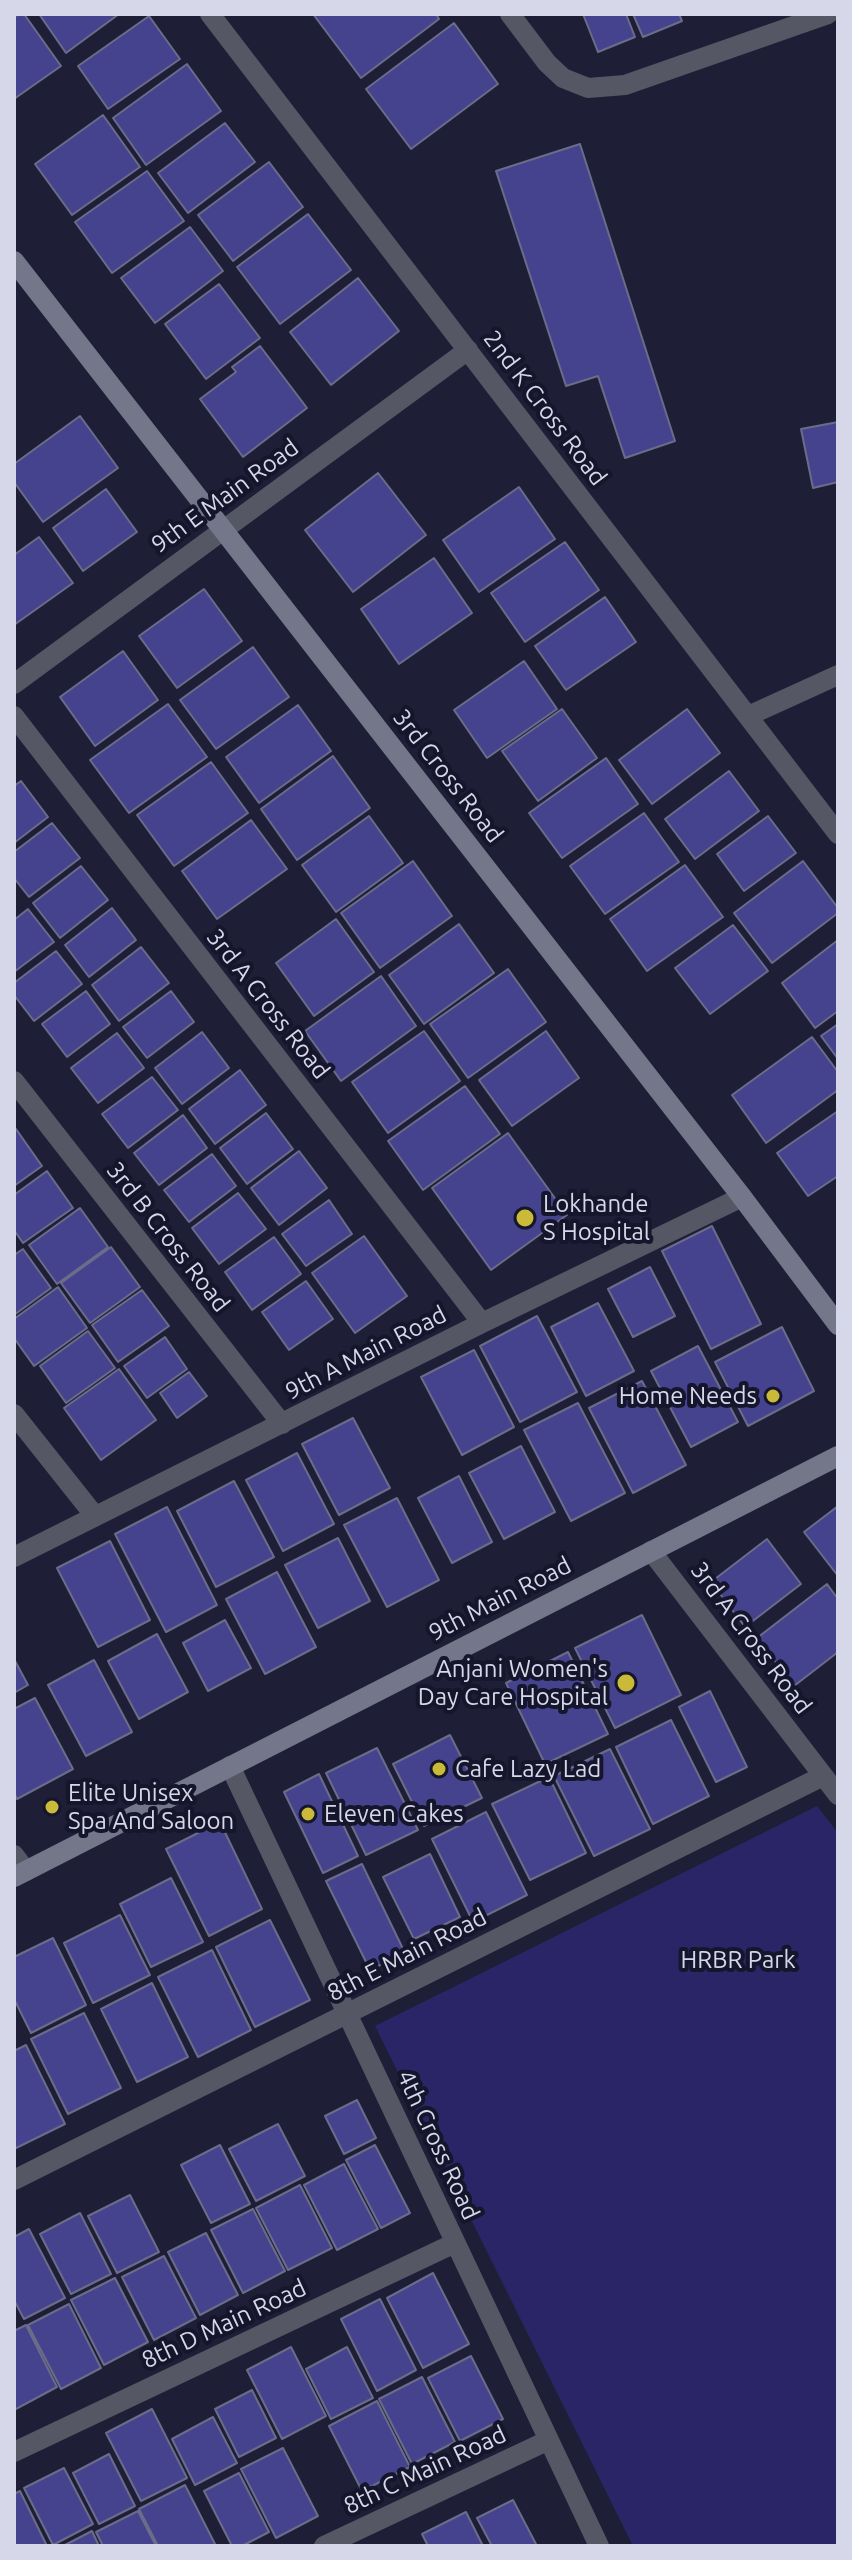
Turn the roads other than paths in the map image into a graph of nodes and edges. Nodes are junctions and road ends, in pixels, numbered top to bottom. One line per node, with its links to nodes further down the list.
1 (210, 14): 5 (street, 2nd K Cross Road)
2 (510, 14): 3 (street)
3 (828, 14)
4 (14, 261): 6 (street, 3rd Cross Road)
5 (468, 350): 6 (street, 9th E Main Road); 10 (street, 2nd K Cross Road)
6 (223, 530): 8 (street, 9th E Main Road); 13 (street, 3rd Cross Road)
7 (838, 675): 10 (street)
8 (14, 684)
9 (14, 716): 14 (street, 3rd A Cross Road)
10 (748, 716): 11 (street, 2nd K Cross Road)
11 (838, 834)
12 (14, 1081): 17 (street, 3rd B Cross Road)
13 (742, 1197): 14 (street, 9th A Main Road); 15 (street, 3rd Cross Road)
14 (482, 1323): 17 (street, 9th A Main Road)
15 (838, 1325)
16 (14, 1414): 19 (street)
17 (282, 1424): 19 (street, 9th A Main Road)
18 (838, 1456): 20 (street, 9th Main Road)
19 (95, 1516): 21 (street, 9th A Main Road)
20 (651, 1551): 22 (street, 9th Main Road); 23 (street, 3rd A Cross Road)
21 (14, 1557)
22 (230, 1766): 25 (street, 9th Main Road); 26 (street, 4th Cross Road)
23 (823, 1776): 24 (street, 3rd A Cross Road); 26 (street, 8th E Main Road)
24 (838, 1795)
25 (18, 1868)
26 (347, 2014): 27 (street, 8th E Main Road); 28 (street, 4th Cross Road)
27 (14, 2180)
28 (455, 2243): 29 (street, 4th Cross Road); 30 (street, 8th D Main Road)
29 (549, 2440): 31 (street, 8th C Main Road); 32 (street, 4th Cross Road)
30 (14, 2452)
31 (324, 2546)
32 (599, 2546)

